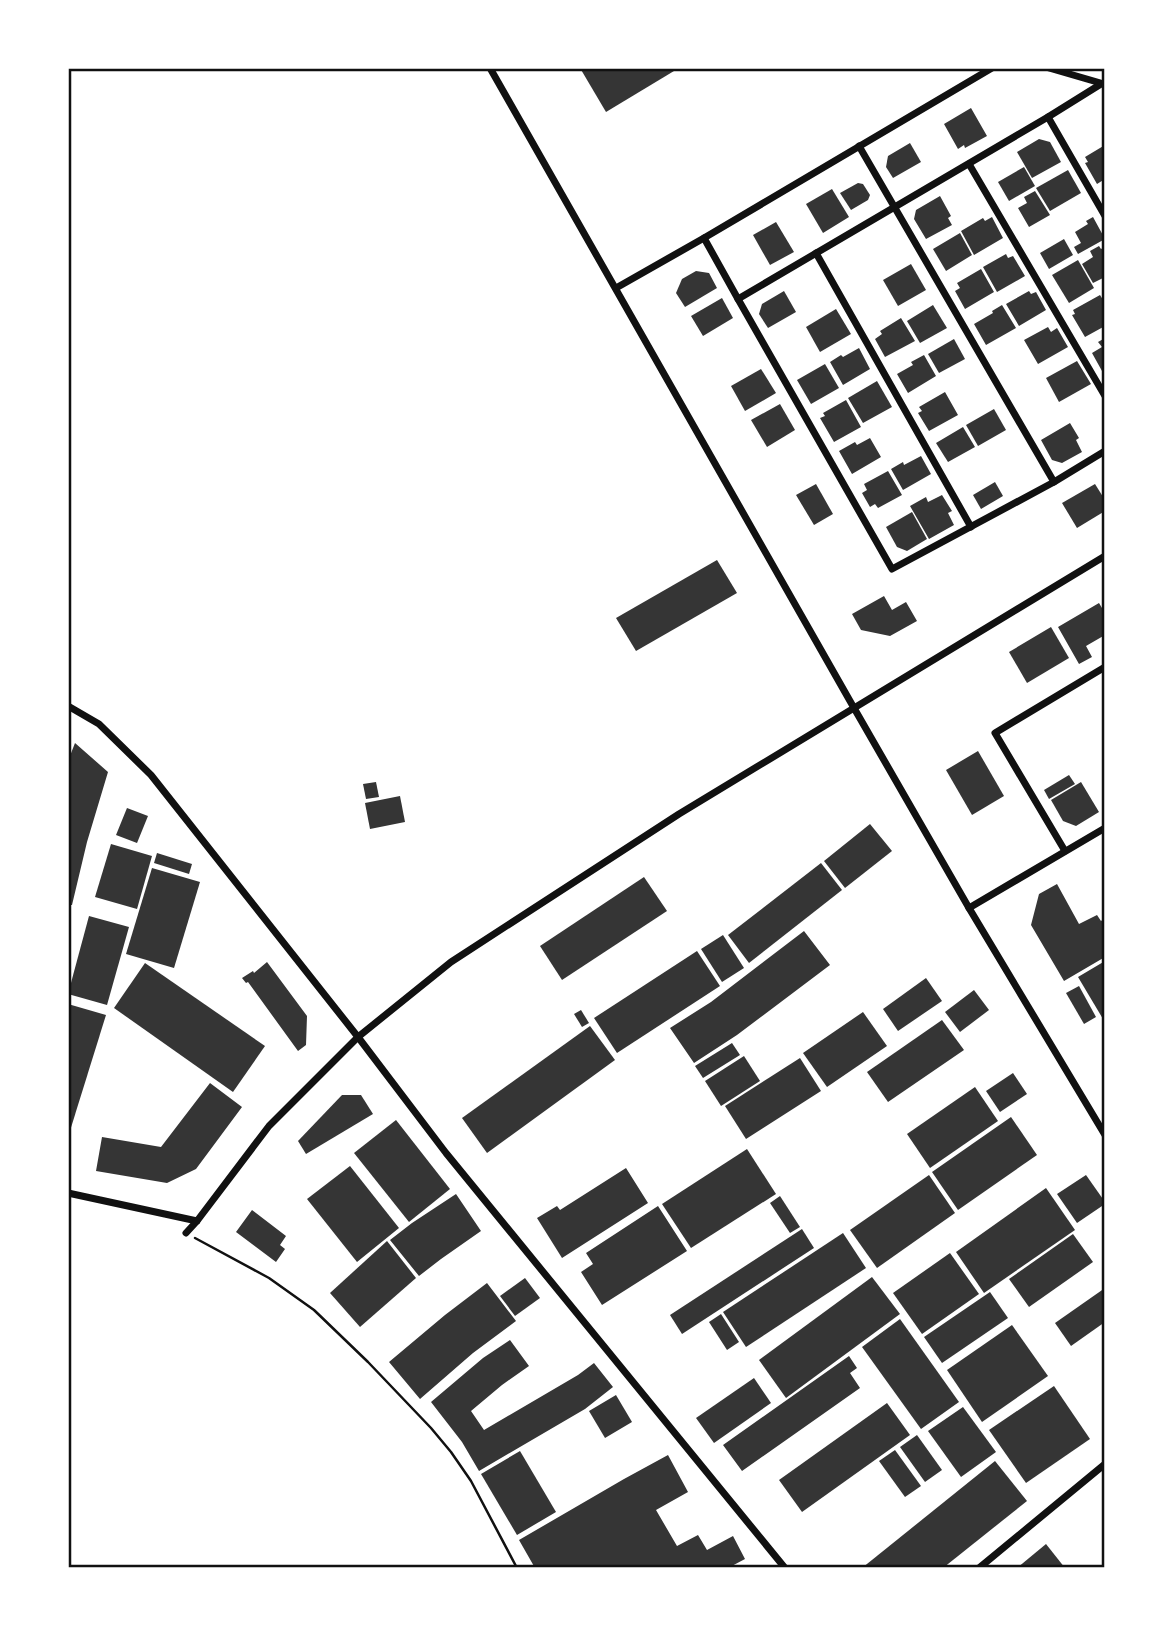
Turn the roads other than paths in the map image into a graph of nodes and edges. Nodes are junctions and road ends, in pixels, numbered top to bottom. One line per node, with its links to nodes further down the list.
1 (490, 68): 12 (street)
2 (992, 68): 6 (street)
3 (1049, 68): 4 (street)
4 (1103, 84): 5 (street)
5 (1048, 117): 7 (street); 9 (street)
6 (859, 146): 8 (street); 10 (street)
7 (968, 164): 8 (street); 14 (street)
8 (895, 207): 11 (street); 16 (street)
9 (1105, 216)
10 (704, 239): 12 (street); 13 (street)
11 (816, 253): 13 (street); 17 (street)
12 (616, 288): 21 (street)
13 (738, 299): 17 (street)
14 (1105, 397)
15 (1105, 451): 16 (street)
16 (1054, 482): 17 (street)
17 (971, 527)
18 (1105, 556): 21 (street)
19 (1105, 667): 23 (street)
20 (68, 706): 25 (street)
21 (853, 708): 24 (street); 25 (street)
22 (1105, 828): 23 (street)
23 (1065, 851): 24 (street)
24 (969, 908): 26 (street)
25 (358, 1037): 28 (street); 31 (street)
26 (1105, 1135)
27 (68, 1193): 28 (street)
28 (197, 1221): 29 (street)
29 (186, 1233)
30 (1105, 1464): 32 (street)
31 (785, 1568)
32 (979, 1568)

